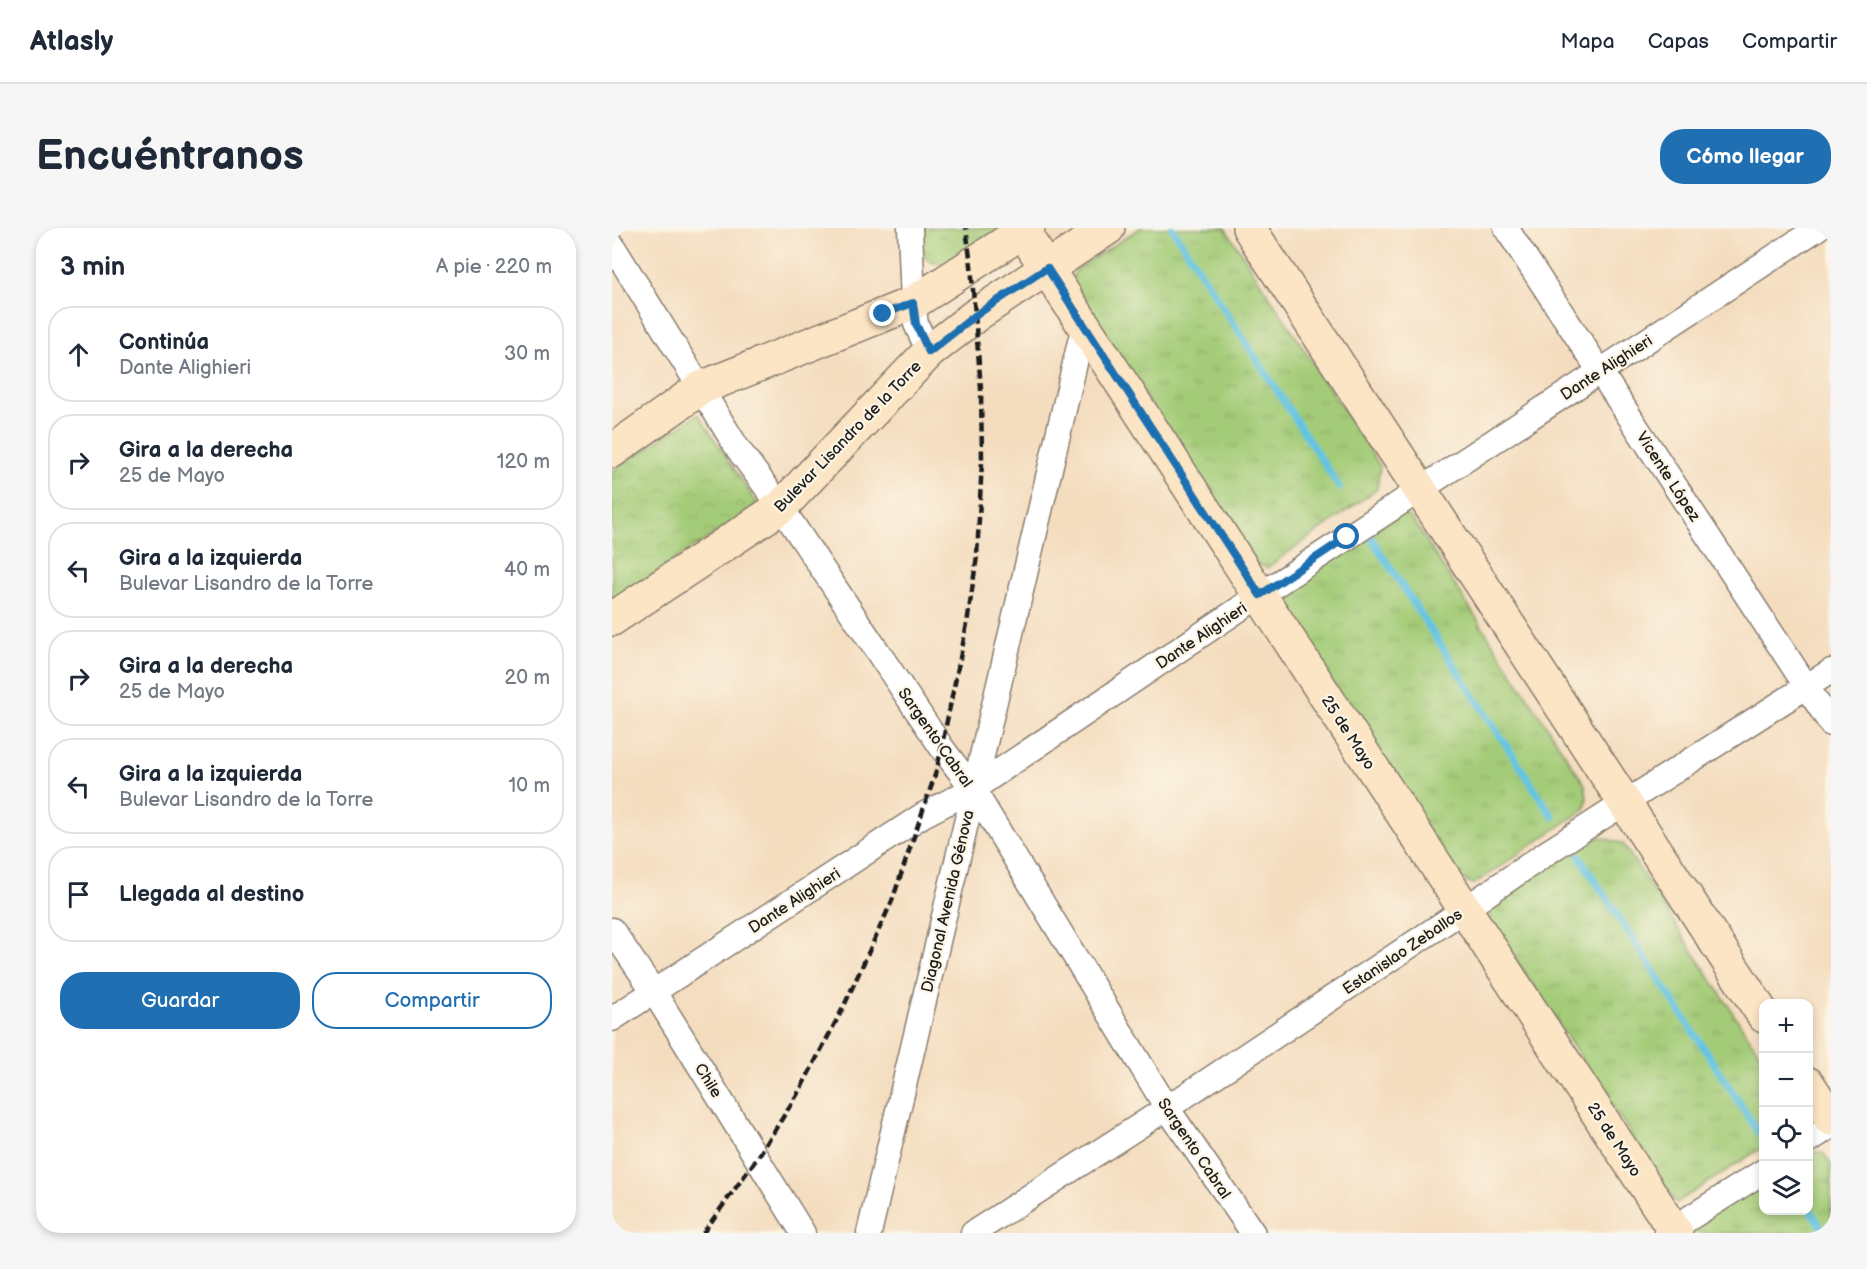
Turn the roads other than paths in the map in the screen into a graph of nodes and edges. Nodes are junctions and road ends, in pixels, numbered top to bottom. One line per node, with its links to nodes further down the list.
1 (910, 228): 9 (street)
2 (1108, 228): 8 (street, Bulevar Lisandro de la Torre)
3 (1249, 228): 15 (street)
4 (1506, 228): 12 (street, Vicente López)
5 (1818, 228): 12 (street, Dante Alighieri)
6 (1026, 230): 8 (street, 25 de Mayo); 9 (street)
7 (612, 245): 13 (street, Sargento Cabral)
8 (1047, 268): 10 (street, 25 de Mayo); 11 (street, Bulevar Lisandro de la Torre)
9 (913, 303): 11 (street); 13 (street)
10 (1084, 325): 17 (street, 25 de Mayo); 22 (street, Diagonal Avenida Génova)
11 (929, 352): 16 (street, Bulevar Lisandro de la Torre)
12 (1601, 371): 15 (street, Dante Alighieri); 20 (street, Vicente López)
13 (701, 388): 14 (street); 16 (street, Sargento Cabral)
14 (612, 451)
15 (1420, 490): 17 (street, Dante Alighieri); 23 (street)
16 (781, 507): 18 (street, Bulevar Lisandro de la Torre); 22 (street, Sargento Cabral)
17 (1260, 595): 22 (street, Dante Alighieri); 24 (street, 25 de Mayo)
18 (612, 619)
19 (1831, 671): 20 (street, Estanislao Zeballos)
20 (1807, 688): 21 (street, Vicente López); 23 (street, Estanislao Zeballos)
21 (1831, 724)
22 (973, 789): 26 (street, Dante Alighieri); 30 (street, Sargento Cabral); 37 (street, Diagonal Avenida Génova)
23 (1624, 803): 24 (street, Estanislao Zeballos); 27 (street)
24 (1465, 909): 30 (street, Estanislao Zeballos); 35 (street, 25 de Mayo)
25 (612, 930): 26 (street, Chile)
26 (654, 992): 28 (street, Dante Alighieri); 36 (street, Chile)
27 (1759, 1008)
28 (612, 1019)
29 (1813, 1090): 31 (street)
30 (1167, 1108): 38 (street, Estanislao Zeballos); 39 (street, Sargento Cabral)
31 (1831, 1119)
32 (1831, 1126): 33 (street)
33 (1813, 1138)
34 (1759, 1174): 35 (street)
35 (1672, 1231)
36 (803, 1233)
37 (869, 1233)
38 (973, 1233)
39 (1253, 1233)

